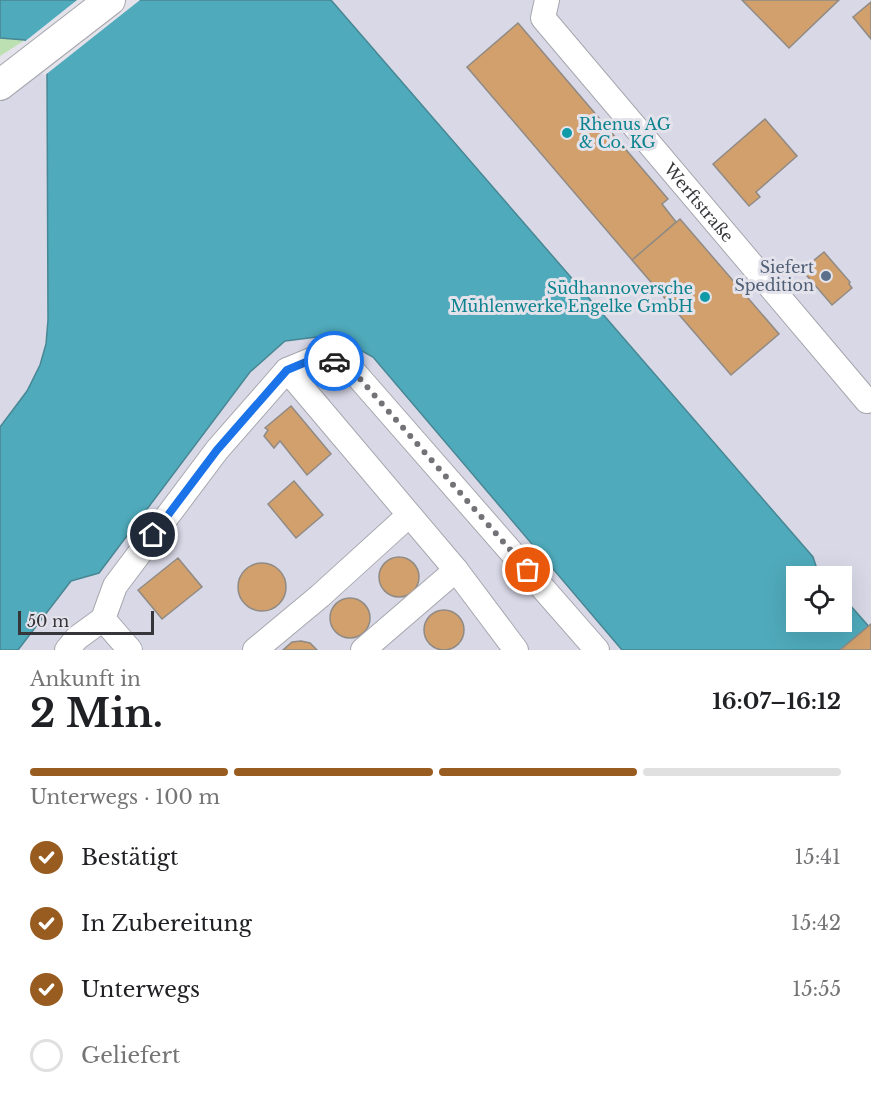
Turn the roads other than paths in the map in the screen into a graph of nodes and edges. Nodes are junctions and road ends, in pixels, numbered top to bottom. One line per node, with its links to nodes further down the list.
1 (110, 0): 3 (main road)
2 (547, 0): 5 (street, Werftstraße)
3 (10, 78)
4 (287, 370): 6 (street); 8 (street); 14 (street)
5 (867, 401)
6 (408, 516): 7 (street); 11 (street)
7 (456, 570): 12 (street); 13 (street)
8 (103, 619): 9 (street); 10 (street)
9 (67, 650)
10 (130, 650)
11 (255, 650)
12 (363, 650)
13 (516, 650)
14 (597, 650)

